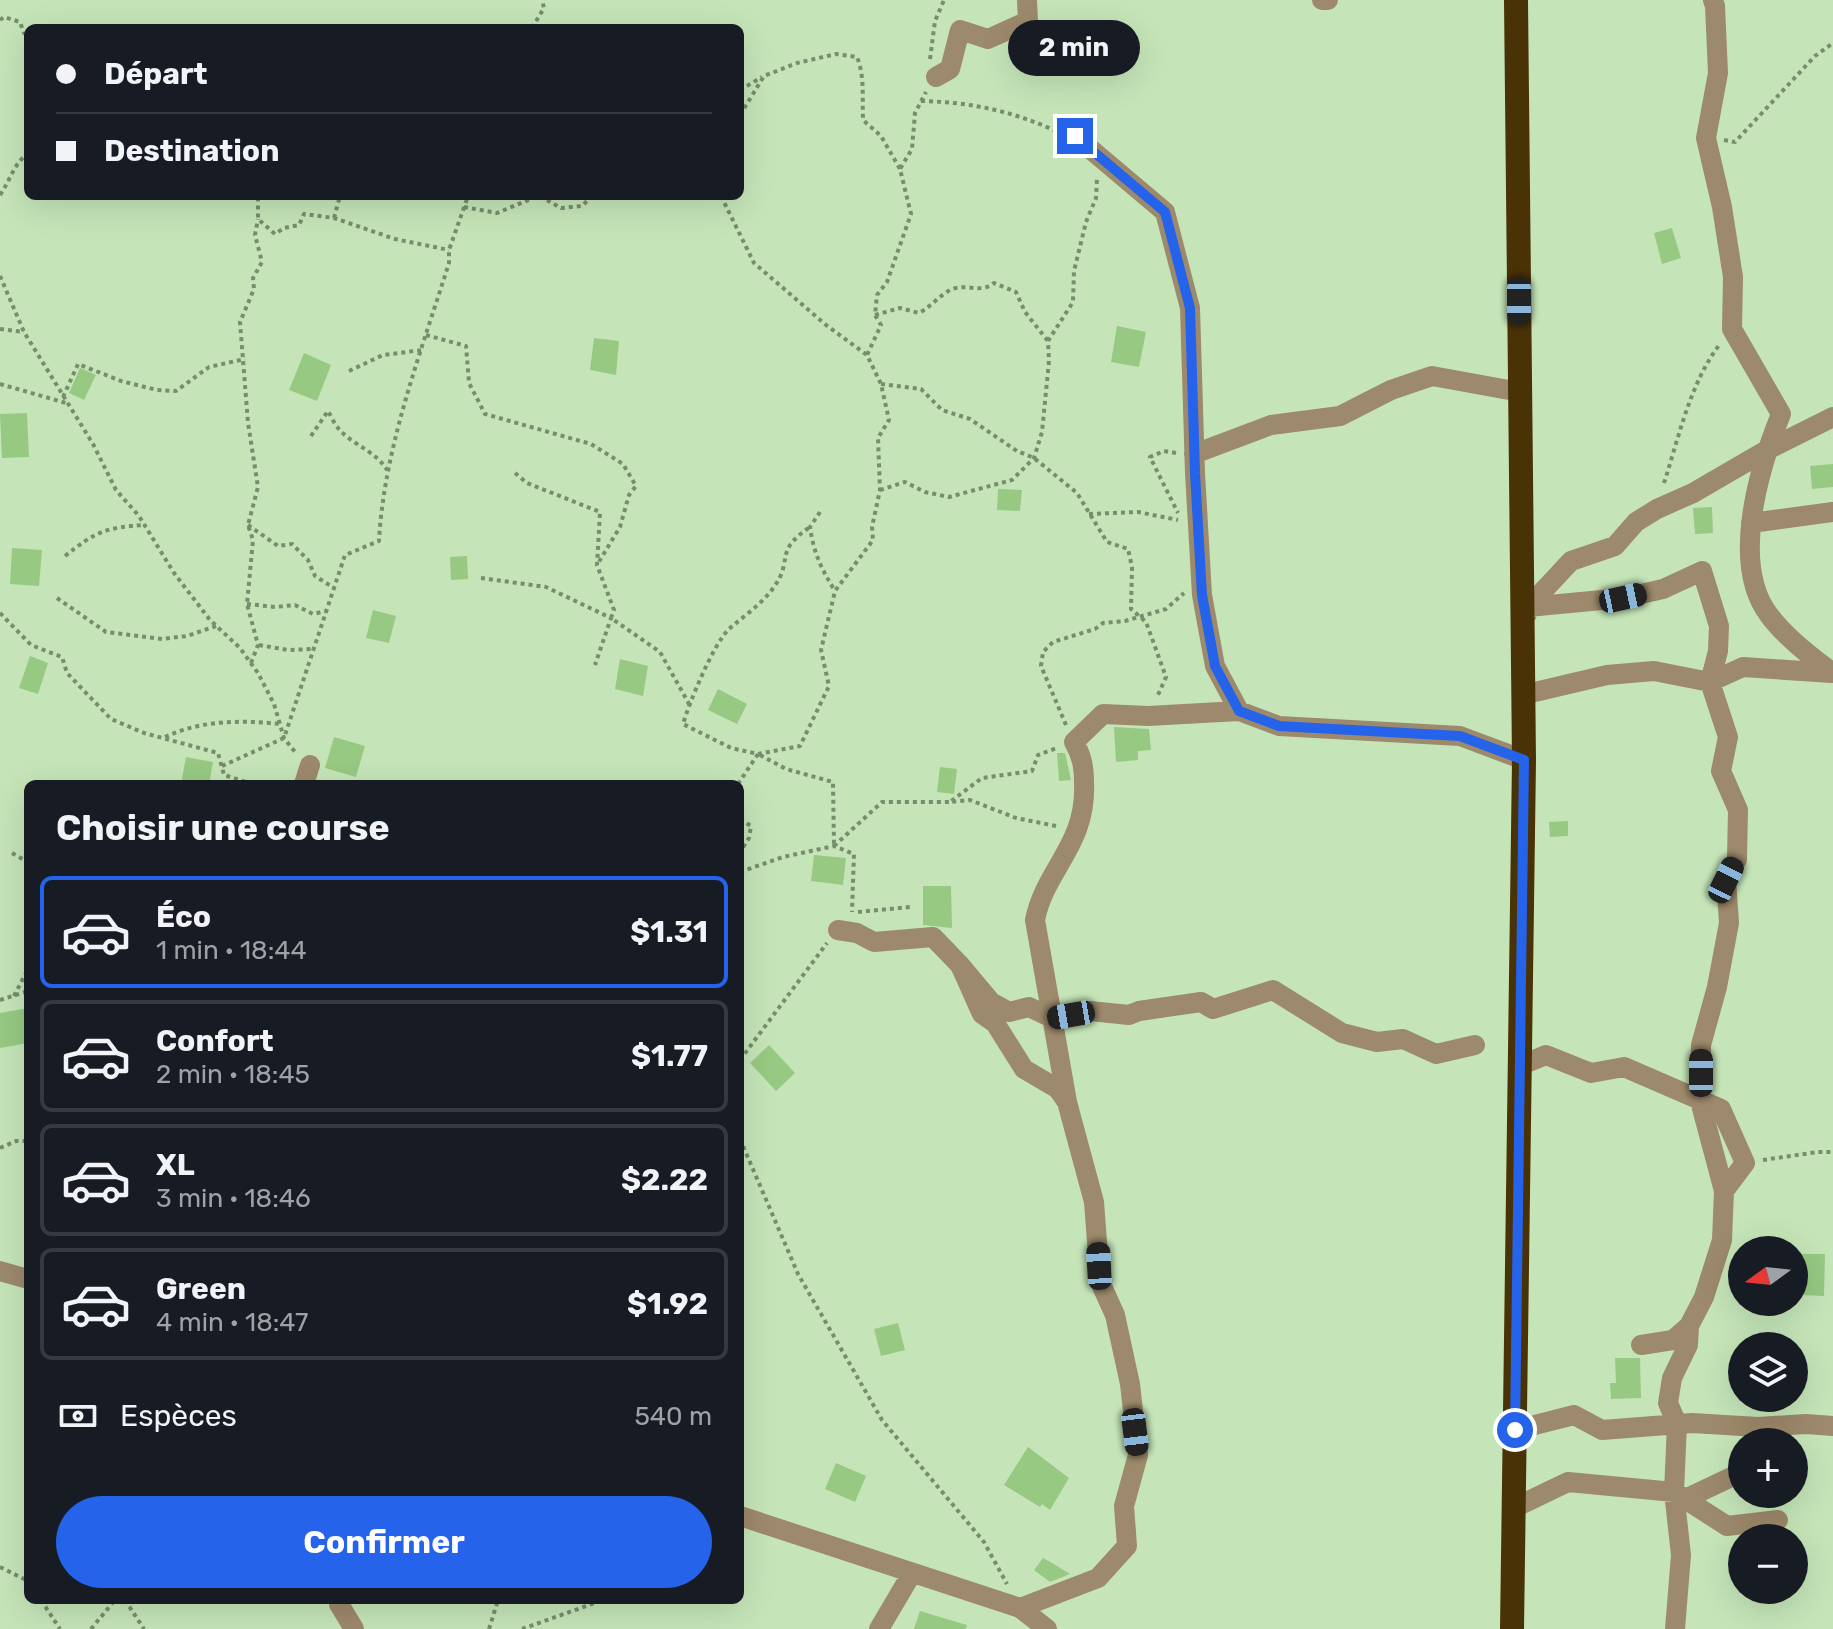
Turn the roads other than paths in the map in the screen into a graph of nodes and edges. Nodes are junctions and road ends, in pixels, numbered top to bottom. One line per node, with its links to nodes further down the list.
1 (1027, 0): 4 (street)
2 (1516, 0): 6 (highway)
3 (1713, 0): 8 (street)
4 (936, 77)
5 (1075, 136): 9 (street)
6 (1520, 392): 9 (street); 13 (highway)
7 (1833, 417): 8 (street)
8 (1767, 450): 11 (street); 12 (street)
9 (1194, 454): 17 (street)
10 (1833, 512): 11 (street)
11 (1751, 523): 14 (street)
12 (1528, 607): 13 (street); 15 (street)
13 (1523, 633): 16 (highway)
14 (1833, 673): 15 (street)
15 (1710, 682): 16 (street); 24 (street)
16 (1522, 695): 18 (highway)
17 (1239, 711): 18 (street); 21 (street)
18 (1524, 760): 23 (highway)
19 (838, 930): 20 (street)
20 (960, 965): 21 (street); 25 (street)
21 (1052, 1018): 22 (street); 25 (street)
22 (1475, 1045)
23 (1519, 1066): 24 (street); 34 (highway)
24 (1700, 1101): 26 (street); 26 (street)
25 (1067, 1102): 45 (street)
26 (1724, 1191): 29 (street)
27 (0, 1271): 28 (street)
28 (24, 1278)
29 (1689, 1326): 30 (street); 31 (street)
30 (1641, 1345)
31 (1677, 1424): 33 (street); 34 (street); 38 (street)
32 (1833, 1426): 35 (street)
33 (1764, 1428)
34 (1515, 1430): 39 (highway)
35 (1808, 1431)
36 (1728, 1478): 38 (street)
37 (1728, 1486): 40 (street)
38 (1680, 1496): 39 (street); 40 (street); 50 (street)
39 (1514, 1508): 49 (highway)
40 (1703, 1510): 42 (street)
41 (744, 1517): 43 (street)
42 (1778, 1520)
43 (912, 1573): 45 (street); 47 (street)
44 (339, 1604): 46 (street)
45 (1020, 1608): 48 (street)
46 (354, 1629)
47 (879, 1629)
48 (1047, 1629)
49 (1512, 1629)
50 (1675, 1629)

